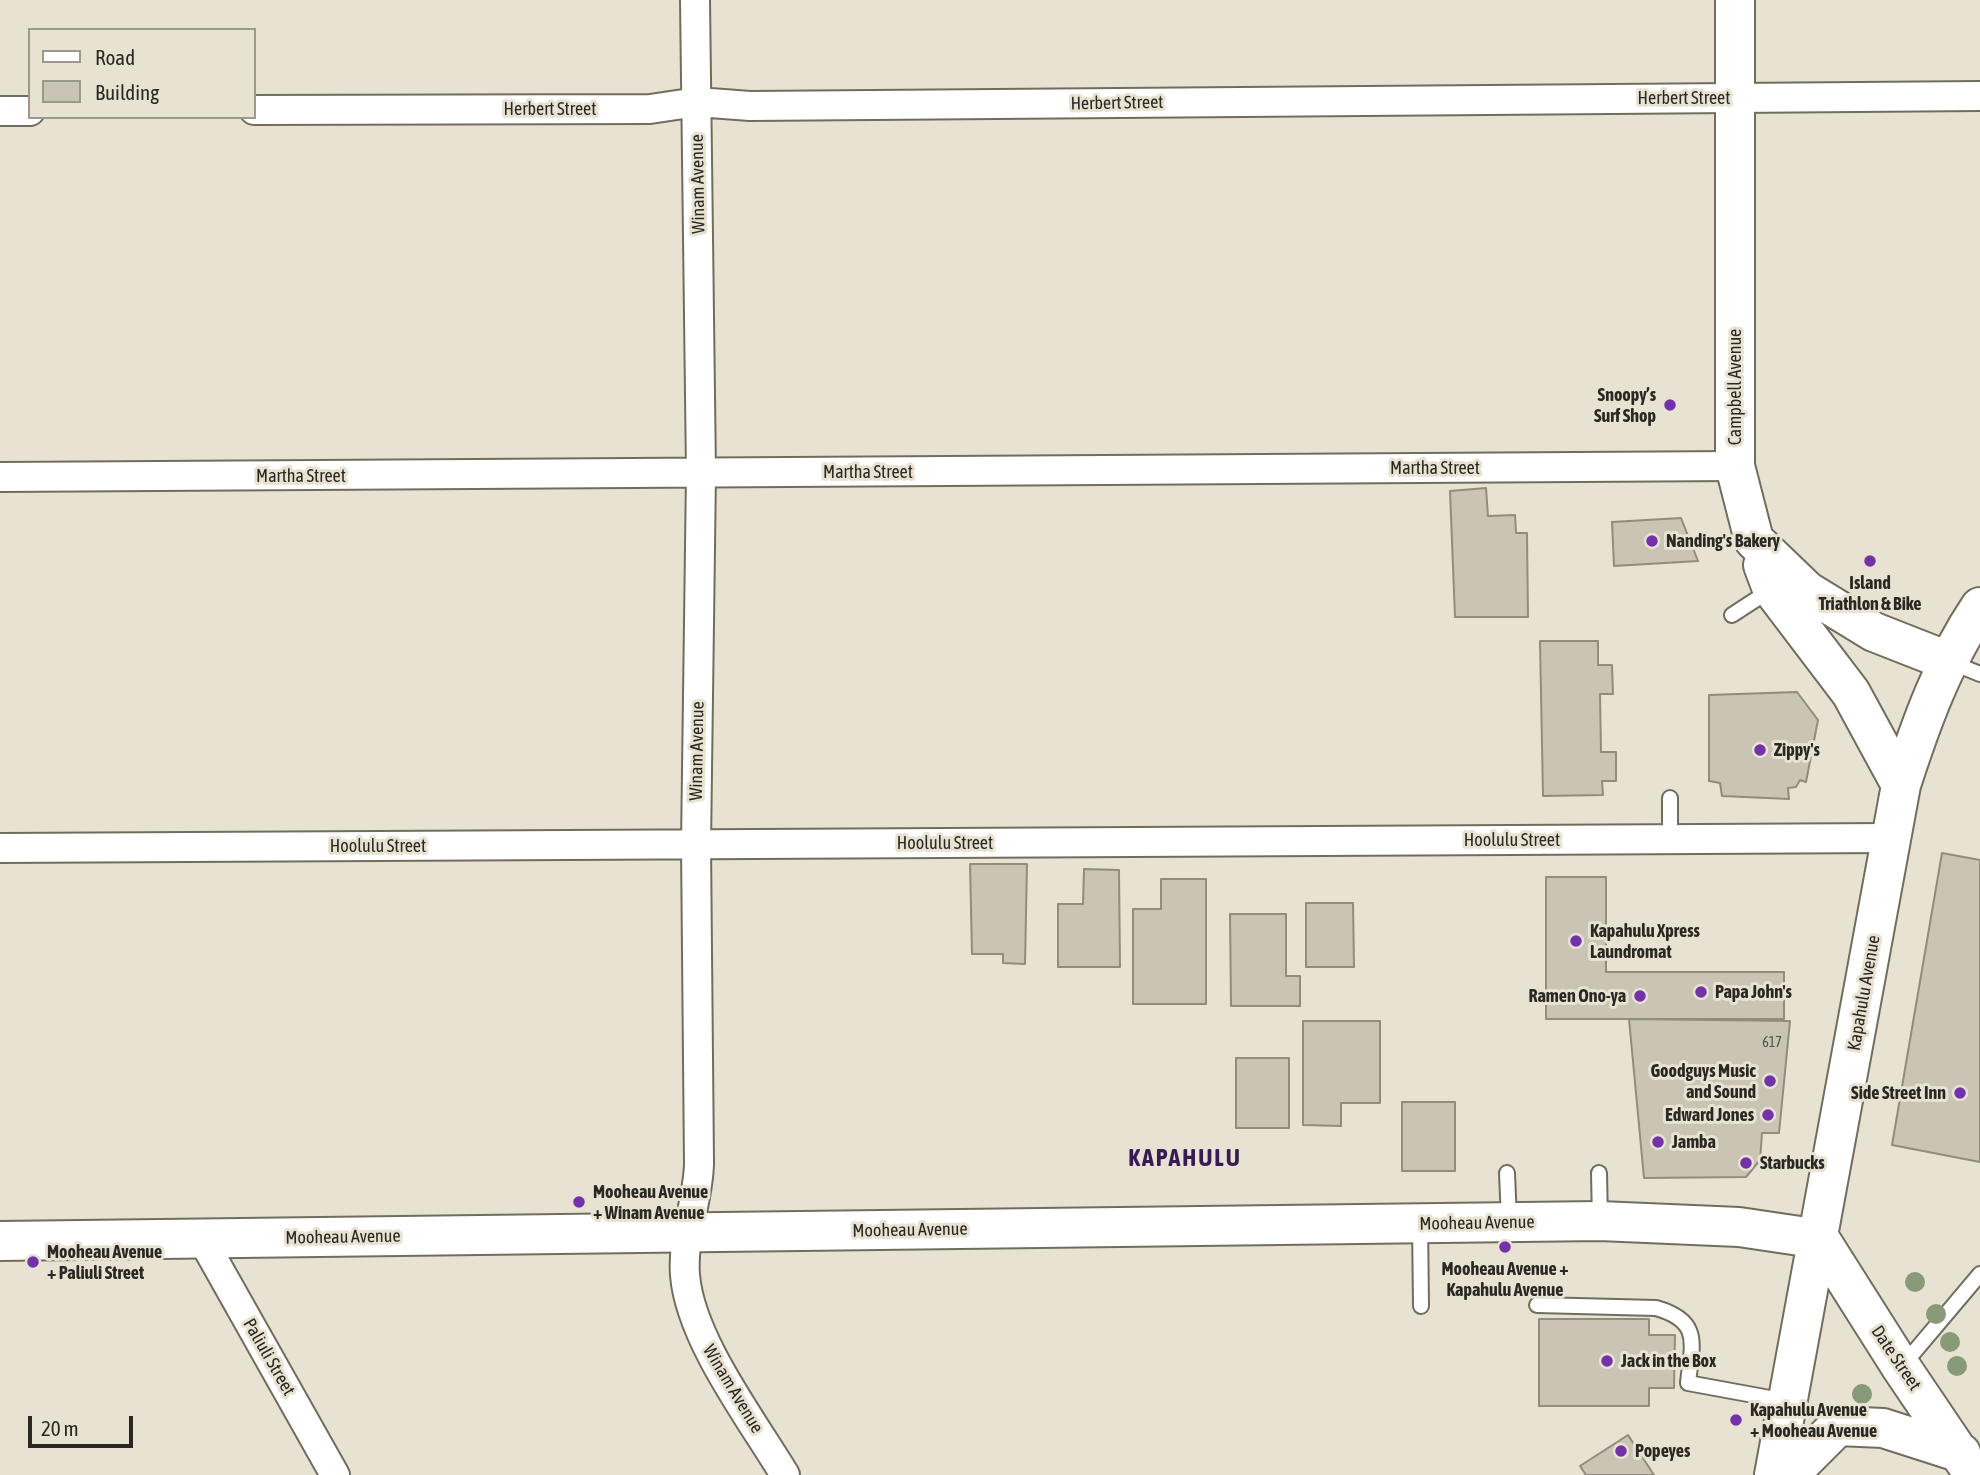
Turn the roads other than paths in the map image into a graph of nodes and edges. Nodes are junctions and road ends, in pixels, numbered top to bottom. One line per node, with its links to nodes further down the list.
1 (695, 0): 5 (street, Winam Avenue)
2 (1735, 0): 4 (street, Campbell Avenue)
3 (1980, 96): 4 (street, Herbert Street)
4 (1735, 97): 5 (street, Herbert Street); 9 (street, Campbell Avenue)
5 (697, 103): 6 (street, Herbert Street); 10 (street, Winam Avenue)
6 (256, 110)
7 (0, 111): 8 (street)
8 (28, 111)
9 (1735, 466): 10 (street, Martha Street); 12 (street, Campbell Avenue)
10 (701, 473): 11 (street, Martha Street); 21 (street, Winam Avenue)
11 (0, 477)
12 (1754, 540): 13 (street, Campbell Avenue); 16 (street)
13 (1772, 589): 15 (lane); 17 (street, Campbell Avenue)
14 (1980, 607): 16 (street, Kapahulu Avenue)
15 (1732, 615)
16 (1964, 668): 17 (street, Kapahulu Avenue)
17 (1900, 785): 19 (street, Kapahulu Avenue)
18 (1670, 798): 20 (lane)
19 (1889, 838): 20 (street, Hoolulu Street); 30 (street, Kapahulu Avenue)
20 (1670, 839): 21 (street, Hoolulu Street)
21 (696, 845): 22 (street, Hoolulu Street); 28 (street, Winam Avenue)
22 (0, 848)
23 (1507, 1173): 27 (lane)
24 (1599, 1173): 25 (lane)
25 (1600, 1221): 27 (street, Mooheau Avenue); 30 (street, Mooheau Avenue)
26 (1420, 1223): 27 (street, Mooheau Avenue); 28 (street, Mooheau Avenue); 34 (lane)
27 (1509, 1223)
28 (690, 1233): 29 (street, Mooheau Avenue); 39 (street, Winam Avenue)
29 (202, 1239): 31 (street, Mooheau Avenue); 38 (street, Paliuli Street)
30 (1819, 1239): 35 (street, Date Street); 36 (street, Kapahulu Avenue)
31 (0, 1241)
32 (1980, 1275): 35 (lane)
33 (1537, 1305): 36 (lane)
34 (1421, 1306)
35 (1900, 1367): 37 (street, Date Street)
36 (1786, 1401): 40 (street, Kapahulu Avenue)
37 (1968, 1464): 41 (street)
38 (335, 1475)
39 (785, 1475)
40 (1774, 1475)
41 (1789, 1475)

